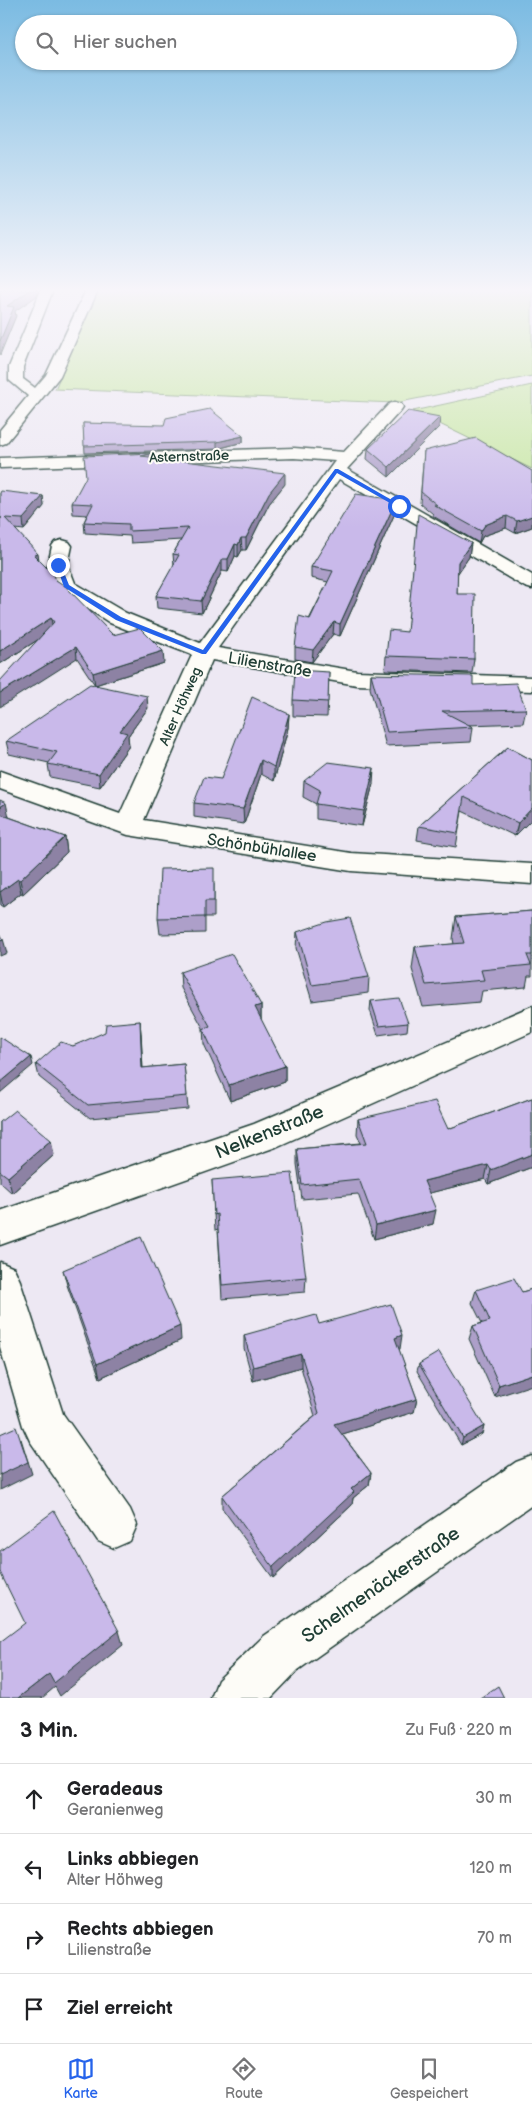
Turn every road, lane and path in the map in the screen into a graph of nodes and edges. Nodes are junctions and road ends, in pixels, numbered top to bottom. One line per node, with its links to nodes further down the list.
1 (16, 369): 3 (street)
2 (56, 369): 3 (street)
3 (39, 394): 5 (street)
4 (396, 407): 7 (street, Alter Höhweg)
5 (0, 440)
6 (0, 463): 7 (street, Asternstraße)
7 (342, 463): 9 (street); 10 (street, Alter Höhweg)
8 (62, 546): 10 (street, Lilienstraße)
9 (532, 583)
10 (204, 652): 11 (street, Lilienstraße); 13 (street, Alter Höhweg)
11 (532, 684)
12 (0, 779): 13 (street, Schönbühlallee)
13 (128, 826): 14 (street, Schönbühlallee)
14 (532, 874)
15 (532, 1018): 16 (street, Nelkenstraße)
16 (0, 1228)
17 (0, 1281): 19 (street)
18 (532, 1478): 20 (street, Schelmenäckerstraße)
19 (114, 1526)
20 (236, 1698)

